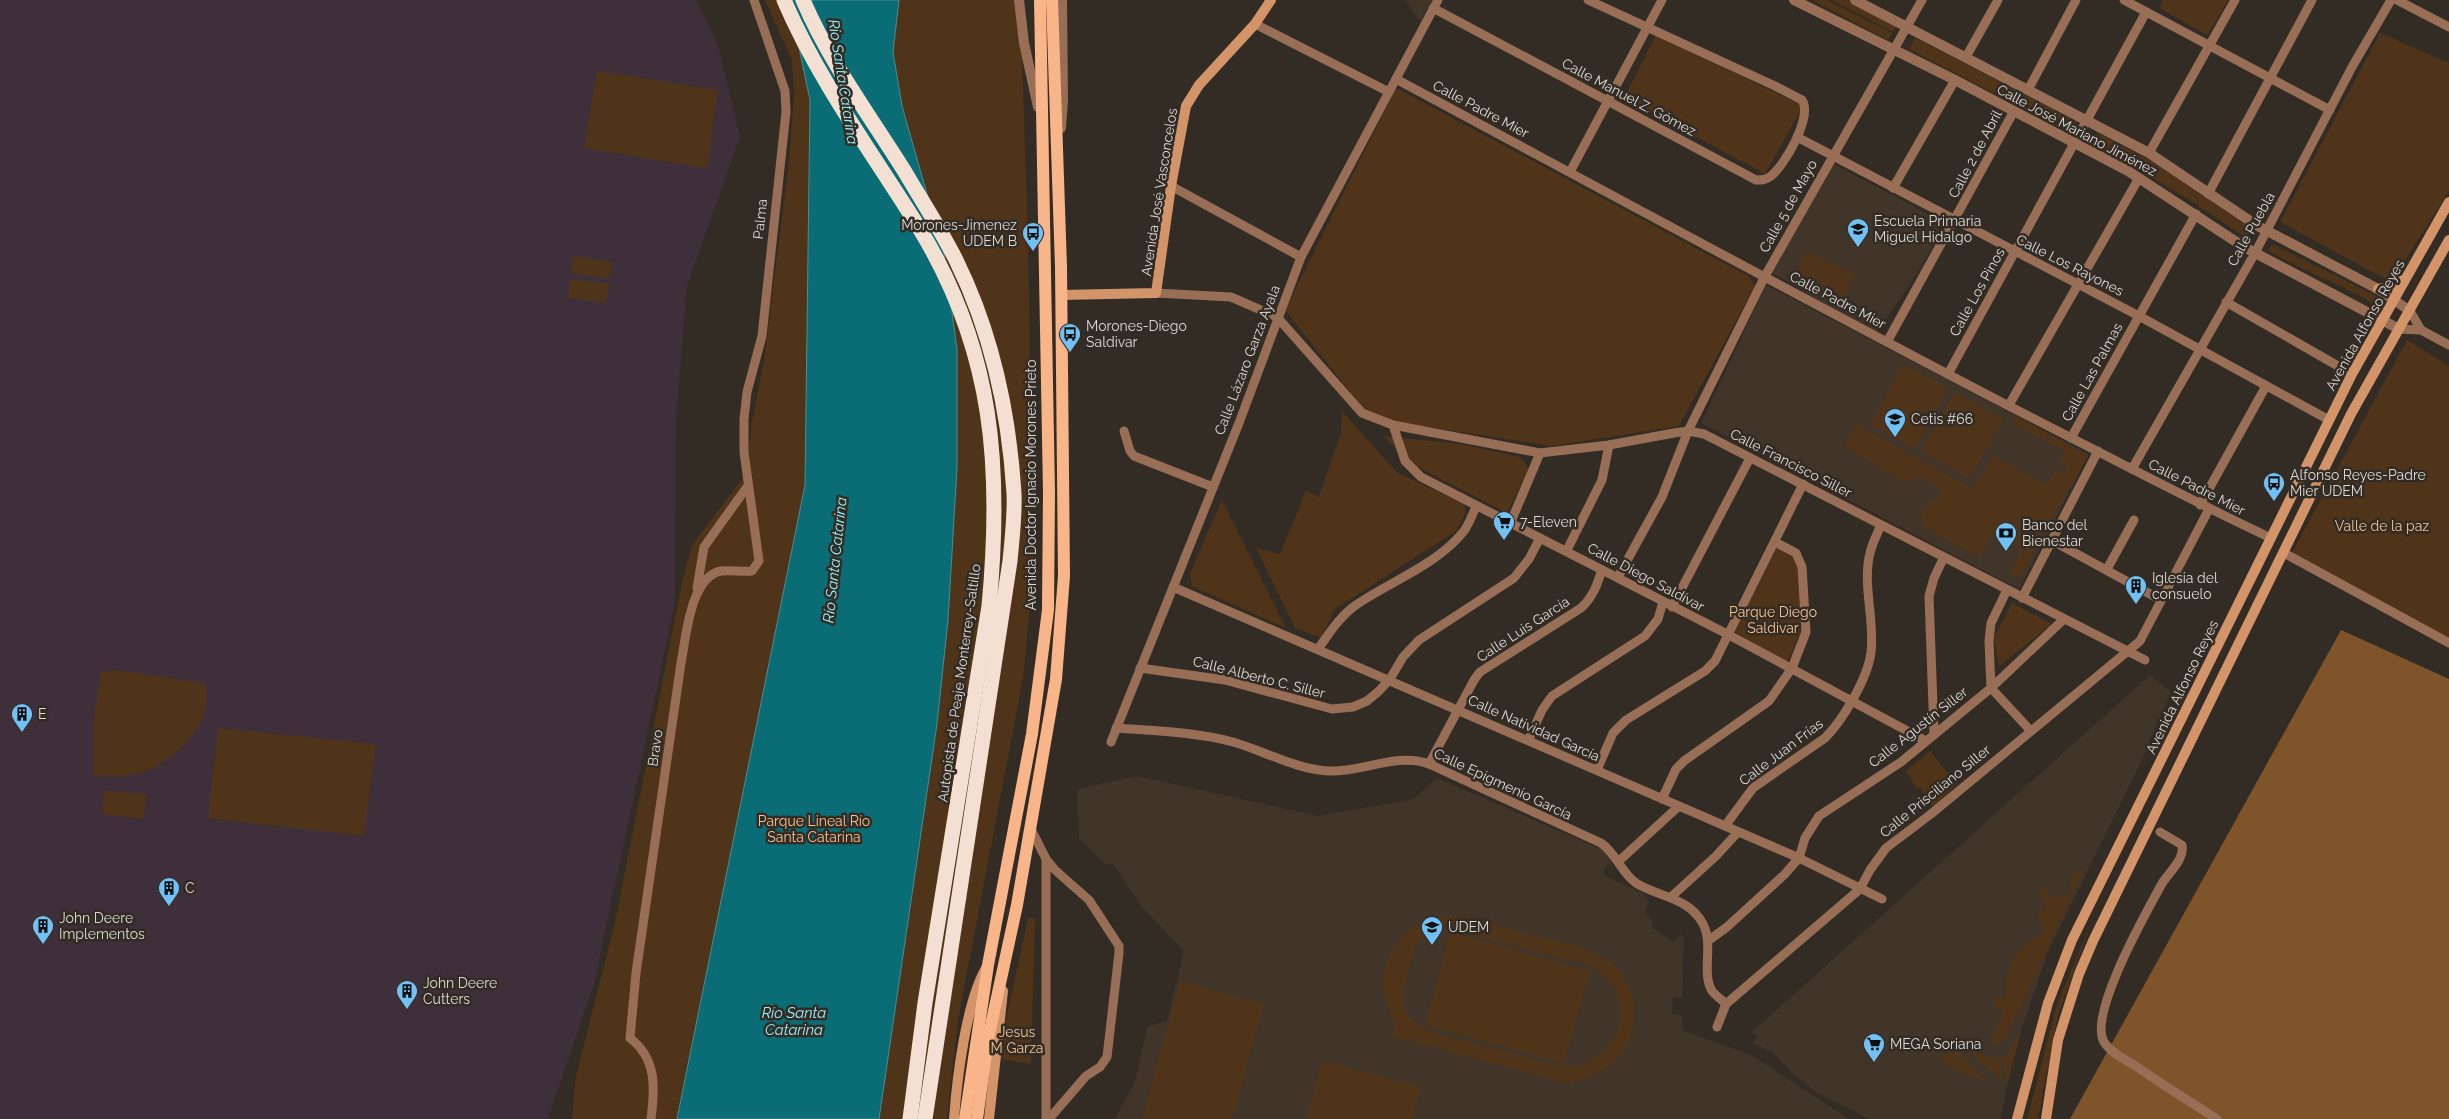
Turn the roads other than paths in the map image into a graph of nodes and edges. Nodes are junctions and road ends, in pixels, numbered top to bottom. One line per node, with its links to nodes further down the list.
1 (754, 0): 80 (street, Palma)
2 (784, 0): 156 (highway, Autopista de Peaje Monterrey-Saltillo)
3 (803, 0): 157 (highway)
4 (1019, 0): 40 (street)
5 (1040, 0): 30 (main road, Avenida Doctor Ignacio Morones Prieto)
6 (1052, 0): 30 (main road, Avenida Doctor Ignacio Morones Prieto)
7 (1062, 0): 43 (street, Avenida Doctor Ignacio Morones Prieto)
8 (1271, 0): 23 (main road, Avenida José Vasconcelos)
9 (1588, 0): 25 (street, Calle Manuel Z. Gómez)
10 (1662, 0): 25 (street)
11 (1794, 0): 28 (street, Calle José Mariano Jiménez)
12 (1855, 0): 24 (street, Calle José Mariano Jiménez)
13 (1922, 0): 24 (street, Calle 5 de Mayo)
14 (1998, 0): 29 (street)
15 (2076, 0): 34 (street)
16 (2124, 0): 22 (street)
17 (2235, 0): 27 (street)
18 (2312, 0): 31 (street)
19 (2391, 0): 37 (street, Calle Puebla)
20 (2397, 0): 26 (street)
21 (1435, 4): 32 (street, Calle Lázaro Garza Ayala); 36 (street, Calle Manuel Z. Gómez)
22 (2146, 12): 27 (street); 39 (street, Calle Los Pinos)
23 (1255, 24): 35 (street); 48 (main road, Avenida José Vasconcelos)
24 (1907, 27): 28 (street, Calle 5 de Mayo); 29 (street, Calle José Mariano Jiménez)
25 (1648, 28): 36 (street); 41 (street, Calle Manuel Z. Gómez)
26 (2449, 28)
27 (2210, 45): 31 (street); 44 (street)
28 (1894, 50): 33 (street, Calle José Mariano Jiménez); 45 (street, Calle 5 de Mayo)
29 (1966, 57): 34 (street, Calle José Mariano Jiménez)
30 (1048, 69): 40 (main road, Avenida Doctor Ignacio Morones Prieto); 43 (main road, Avenida Doctor Ignacio Morones Prieto)
31 (2271, 78): 37 (street); 50 (street)
32 (1396, 79): 35 (street, Calle Lázaro Garza Ayala); 46 (street, Calle Padre Mier)
33 (1955, 80): 38 (street, Calle José Mariano Jiménez); 49 (street)
34 (2028, 90): 39 (street, Calle José Mariano Jiménez)
35 (1389, 92): 58 (street, Calle Lázaro Garza Ayala)
36 (1608, 103): 41 (street, Calle Manuel Z. Gómez); 46 (street)
37 (2330, 110): 54 (street, Calle Puebla)
38 (2014, 111): 42 (street, Calle José Mariano Jiménez); 53 (street, Calle 2 de Abril)
39 (2088, 120): 42 (street, Calle Los Pinos); 44 (street, Calle José Mariano Jiménez)
40 (1044, 131): 150 (main road, Avenida Doctor Ignacio Morones Prieto)
41 (1797, 137): 45 (street, Calle Los Rayones)
42 (2075, 142): 47 (street, Calle José Mariano Jiménez); 56 (street, Calle Los Pinos)
43 (1057, 143): 64 (main road, Avenida Doctor Ignacio Morones Prieto)
44 (2149, 153): 50 (street, Calle José Mariano Jiménez)
45 (1832, 155): 49 (street, Calle Los Rayones); 59 (street, Calle 5 de Mayo)
46 (1570, 172): 59 (street, Calle Padre Mier)
47 (2139, 178): 52 (street, Calle José Mariano Jiménez); 61 (street)
48 (1171, 186): 58 (street); 63 (main road, Avenida José Vasconcelos)
49 (1893, 188): 53 (street, Calle Los Rayones)
50 (2208, 194): 54 (street, Calle José Mariano Jiménez)
51 (2449, 202): 60 (main road, Avenida Alfonso Reyes)
52 (2196, 214): 57 (street, Calle José Mariano Jiménez); 68 (street, Calle Las Palmas)
53 (1954, 221): 56 (street, Calle Los Rayones); 73 (street, Calle 2 de Abril)
54 (2266, 230): 57 (street, Calle Puebla); 62 (street, Calle José Mariano Jiménez)
55 (2449, 240): 67 (main road)
56 (2015, 252): 61 (street, Calle Los Rayones); 76 (street, Calle Los Pinos)
57 (2254, 253): 66 (street, Calle Puebla); 70 (street, Calle José Mariano Jiménez)
58 (1301, 257): 69 (street, Calle Lázaro Garza Ayala)
59 (1765, 276): 73 (street, Calle Padre Mier); 84 (street, Calle 5 de Mayo)
60 (2408, 276): 62 (main road); 65 (main road, Avenida Alfonso Reyes)
61 (2078, 284): 68 (street, Calle Los Rayones); 79 (street)
62 (2378, 289): 65 (street, Calle José Mariano Jiménez)
63 (1156, 293): 64 (main road, Avenida José Vasconcelos); 69 (street)
64 (1061, 295): 140 (main road, Avenida Doctor Ignacio Morones Prieto)
65 (2394, 299): 67 (street, Calle José Mariano Jiménez); 70 (main road, Avenida Alfonso Reyes)
66 (2226, 302): 75 (street, Calle Puebla); 77 (street)
67 (2410, 311): 71 (main road); 72 (street, Calle José Mariano Jiménez)
68 (2140, 316): 75 (street, Calle Los Rayones); 85 (street, Calle Las Palmas)
69 (1277, 317): 82 (street); 93 (street, Calle Lázaro Garza Ayala)
70 (2382, 320): 71 (street, Calle José Mariano Jiménez); 77 (main road, Avenida Alfonso Reyes)
71 (2399, 329): 72 (street, Calle José Mariano Jiménez); 105 (main road)
72 (2421, 330): 74 (street, Calle José Mariano Jiménez)
73 (1887, 342): 76 (street, Calle Padre Mier)
74 (2449, 345)
75 (2200, 349): 78 (street, Calle Los Rayones); 90 (street, Calle Puebla)
76 (1948, 374): 79 (street, Calle Padre Mier)
77 (2352, 374): 81 (main road, Avenida Alfonso Reyes)
78 (2266, 386): 81 (street, Calle Los Rayones); 94 (street)
79 (2009, 405): 85 (street, Calle Padre Mier)
80 (744, 419): 92 (street, Bravo)
81 (2329, 420): 101 (main road, Avenida Alfonso Reyes)
82 (1394, 425): 88 (street, Calle Francisco Siller); 95 (street, Calle Diego Saldívar)
83 (1124, 431): 93 (street)
84 (1688, 431): 86 (street, Calle Francisco Siller); 89 (street, Calle Francisco Siller); 109 (street)
85 (2071, 438): 87 (street, Calle Padre Mier)
86 (1610, 445): 88 (street, Calle Francisco Siller); 104 (street)
87 (2098, 451): 90 (street, Calle Padre Mier); 103 (street)
88 (1540, 453): 98 (street)
89 (1750, 458): 91 (street, Calle Francisco Siller); 116 (street)
90 (2132, 470): 94 (street, Calle Padre Mier)
91 (1803, 484): 99 (street, Calle Francisco Siller); 102 (street)
92 (747, 487): 112 (street); 112 (street, Bravo)
93 (1213, 487): 110 (street, Calle Lázaro Garza Ayala)
94 (2200, 505): 96 (street, Calle Padre Mier)
95 (1476, 507): 98 (street, Calle Diego Saldívar); 120 (street)
96 (2208, 509): 101 (street, Calle Padre Mier); 114 (street, Calle Prisciliano Siller)
97 (2134, 520): 107 (street)
98 (1510, 524): 100 (street, Calle Diego Saldívar)
99 (1881, 525): 106 (street, Calle Francisco Siller); 127 (street, Calle Juan Frías)
100 (1540, 538): 104 (street, Calle Diego Saldívar); 125 (street, Calle Alberto C. Siller)
101 (2271, 538): 163 (main road, Avenida Alfonso Reyes)
102 (1775, 542): 118 (street); 124 (street)
103 (2053, 542): 107 (street); 113 (street)
104 (1567, 550): 108 (street, Calle Diego Saldívar)
105 (2284, 553): 119 (street); 164 (main road)
106 (1944, 557): 111 (street, Calle Francisco Siller); 131 (street)
107 (2107, 569): 114 (street)
108 (1602, 570): 109 (street, Calle Diego Saldívar); 128 (street, Calle Luis García)
109 (1618, 577): 115 (street, Calle Diego Saldívar)
110 (1173, 587): 120 (street, Calle Natividad García); 123 (street, Calle Lázaro Garza Ayala)
111 (2007, 590): 113 (street, Calle Francisco Siller); 126 (street)
112 (696, 596): 155 (street, Bravo)
113 (2022, 598): 117 (street, Calle Francisco Siller)
114 (2161, 600): 121 (street, Calle Prisciliano Siller)
115 (1663, 602): 116 (street, Calle Diego Saldívar); 132 (street)
116 (1672, 607): 118 (street, Calle Diego Saldívar)
117 (2064, 619): 121 (street, Calle Francisco Siller); 126 (street, Calle Agustín Siller)
118 (1729, 634): 124 (street, Calle Diego Saldívar); 136 (street)
119 (2449, 643)
120 (1318, 649): 125 (street, Calle Natividad García)
121 (2128, 651): 122 (street, Calle Francisco Siller); 130 (street, Calle Prisciliano Siller)
122 (2145, 660)
123 (1140, 668): 125 (street, Calle Alberto C. Siller); 129 (street, Calle Lázaro Garza Ayala)
124 (1792, 668): 127 (street, Calle Diego Saldívar); 137 (street)
125 (1390, 679): 128 (street, Calle Natividad García)
126 (1991, 688): 130 (street); 131 (street, Calle Agustín Siller)
127 (1852, 700): 133 (street, Calle Diego Saldívar); 139 (street, Calle Juan Frías)
128 (1458, 709): 132 (street, Calle Natividad García); 135 (street, Calle Luis García)
129 (1116, 728): 134 (street, Calle Lázaro Garza Ayala); 135 (street, Calle Epigmenio García)
130 (2030, 730): 146 (street, Calle Prisciliano Siller)
131 (1934, 734): 133 (street, Calle Agustín Siller)
132 (1529, 740): 136 (street, Calle Natividad García)
133 (1926, 741): 143 (street, Calle Agustín Siller)
134 (1110, 742)
135 (1429, 764): 145 (street, Calle Epigmenio García)
136 (1597, 770): 137 (street, Calle Natividad García)
137 (1662, 799): 138 (street, Calle Natividad García)
138 (1679, 806): 139 (street, Calle Natividad García); 145 (street)
139 (1726, 826): 141 (street, Calle Natividad García)
140 (1031, 829): 144 (street); 151 (main road, Avenida Doctor Ignacio Morones Prieto)
141 (1738, 832): 143 (street, Calle Natividad García); 147 (street)
142 (2160, 832): 165 (street)
143 (1799, 858): 146 (street, Calle Natividad García); 149 (street, Calle Agustín Siller)
144 (1046, 859): 162 (street); 162 (street)
145 (1619, 861): 147 (street, Calle Epigmenio García)
146 (1860, 889): 148 (street, Calle Natividad García); 153 (street, Calle Prisciliano Siller)
147 (1671, 897): 149 (street, Calle Epigmenio García)
148 (1882, 899)
149 (1709, 940): 153 (street, Calle Epigmenio García)
150 (988, 964): 152 (main road, Avenida Doctor Ignacio Morones Prieto); 158 (main road, Avenida Doctor Ignacio Morones Prieto)
151 (1004, 964): 152 (main road, Avenida Doctor Ignacio Morones Prieto); 161 (main road, Avenida Doctor Ignacio Morones Prieto)
152 (990, 994): 159 (main road, Avenida Doctor Ignacio Morones Prieto); 160 (main road, Avenida Doctor Ignacio Morones Prieto)
153 (1726, 1004): 154 (street)
154 (1717, 1027)
155 (650, 1119)
156 (910, 1119)
157 (925, 1119)
158 (954, 1119)
159 (965, 1119)
160 (977, 1119)
161 (989, 1119)
162 (1048, 1119)
163 (2017, 1119)
164 (2046, 1119)
165 (2217, 1119)

